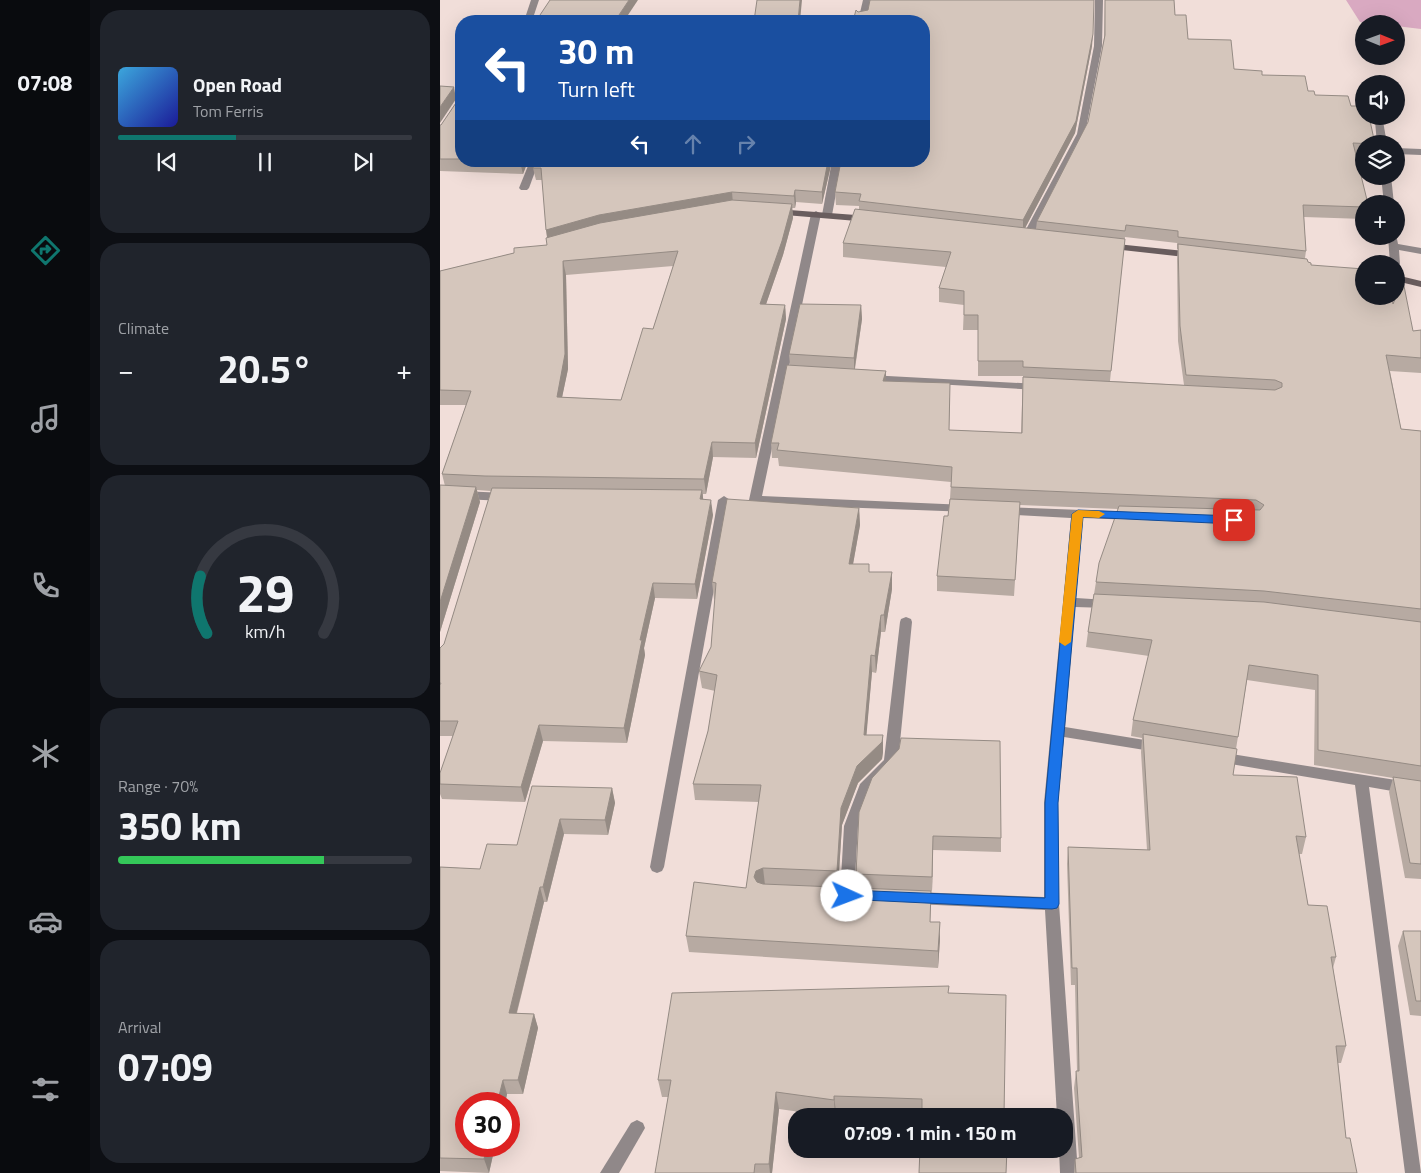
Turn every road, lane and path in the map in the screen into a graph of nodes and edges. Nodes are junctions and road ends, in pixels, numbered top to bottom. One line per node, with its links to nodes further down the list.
1 (535, 0): 4 (street)
2 (867, 0): 5 (street)
3 (1099, 0): 14 (street)
4 (530, 15)
5 (863, 15)
6 (1405, 151): 7 (street)
7 (1421, 152)
8 (533, 167): 10 (street)
9 (835, 167): 12 (street)
10 (524, 188)
11 (770, 212): 12 (street)
12 (822, 214): 13 (street); 25 (street)
13 (875, 220)
14 (1028, 237)
15 (1097, 244): 18 (street)
16 (1404, 245): 17 (street)
17 (1421, 251)
18 (1206, 257)
19 (1405, 280): 20 (street)
20 (1421, 284)
21 (860, 378): 22 (street)
22 (1047, 388)
23 (440, 494): 24 (street)
24 (518, 497)
25 (755, 500): 26 (street); 36 (street)
26 (1078, 514): 27 (street); 28 (street)
27 (1146, 516)
28 (1069, 602): 29 (street); 31 (street)
29 (1117, 604)
30 (906, 622): 38 (street)
31 (1057, 730): 32 (street); 41 (street)
32 (1174, 750)
33 (1204, 754): 34 (street)
34 (1361, 780): 35 (street); 47 (street)
35 (1421, 790)
36 (657, 867)
37 (829, 895): 38 (street)
38 (847, 896): 39 (street)
39 (866, 896)
40 (896, 898): 41 (street)
41 (1052, 904): 42 (street)
42 (1064, 1108)
43 (637, 1128): 45 (street)
44 (1067, 1158): 46 (street)
45 (609, 1173)
46 (1069, 1173)
47 (1414, 1173)

